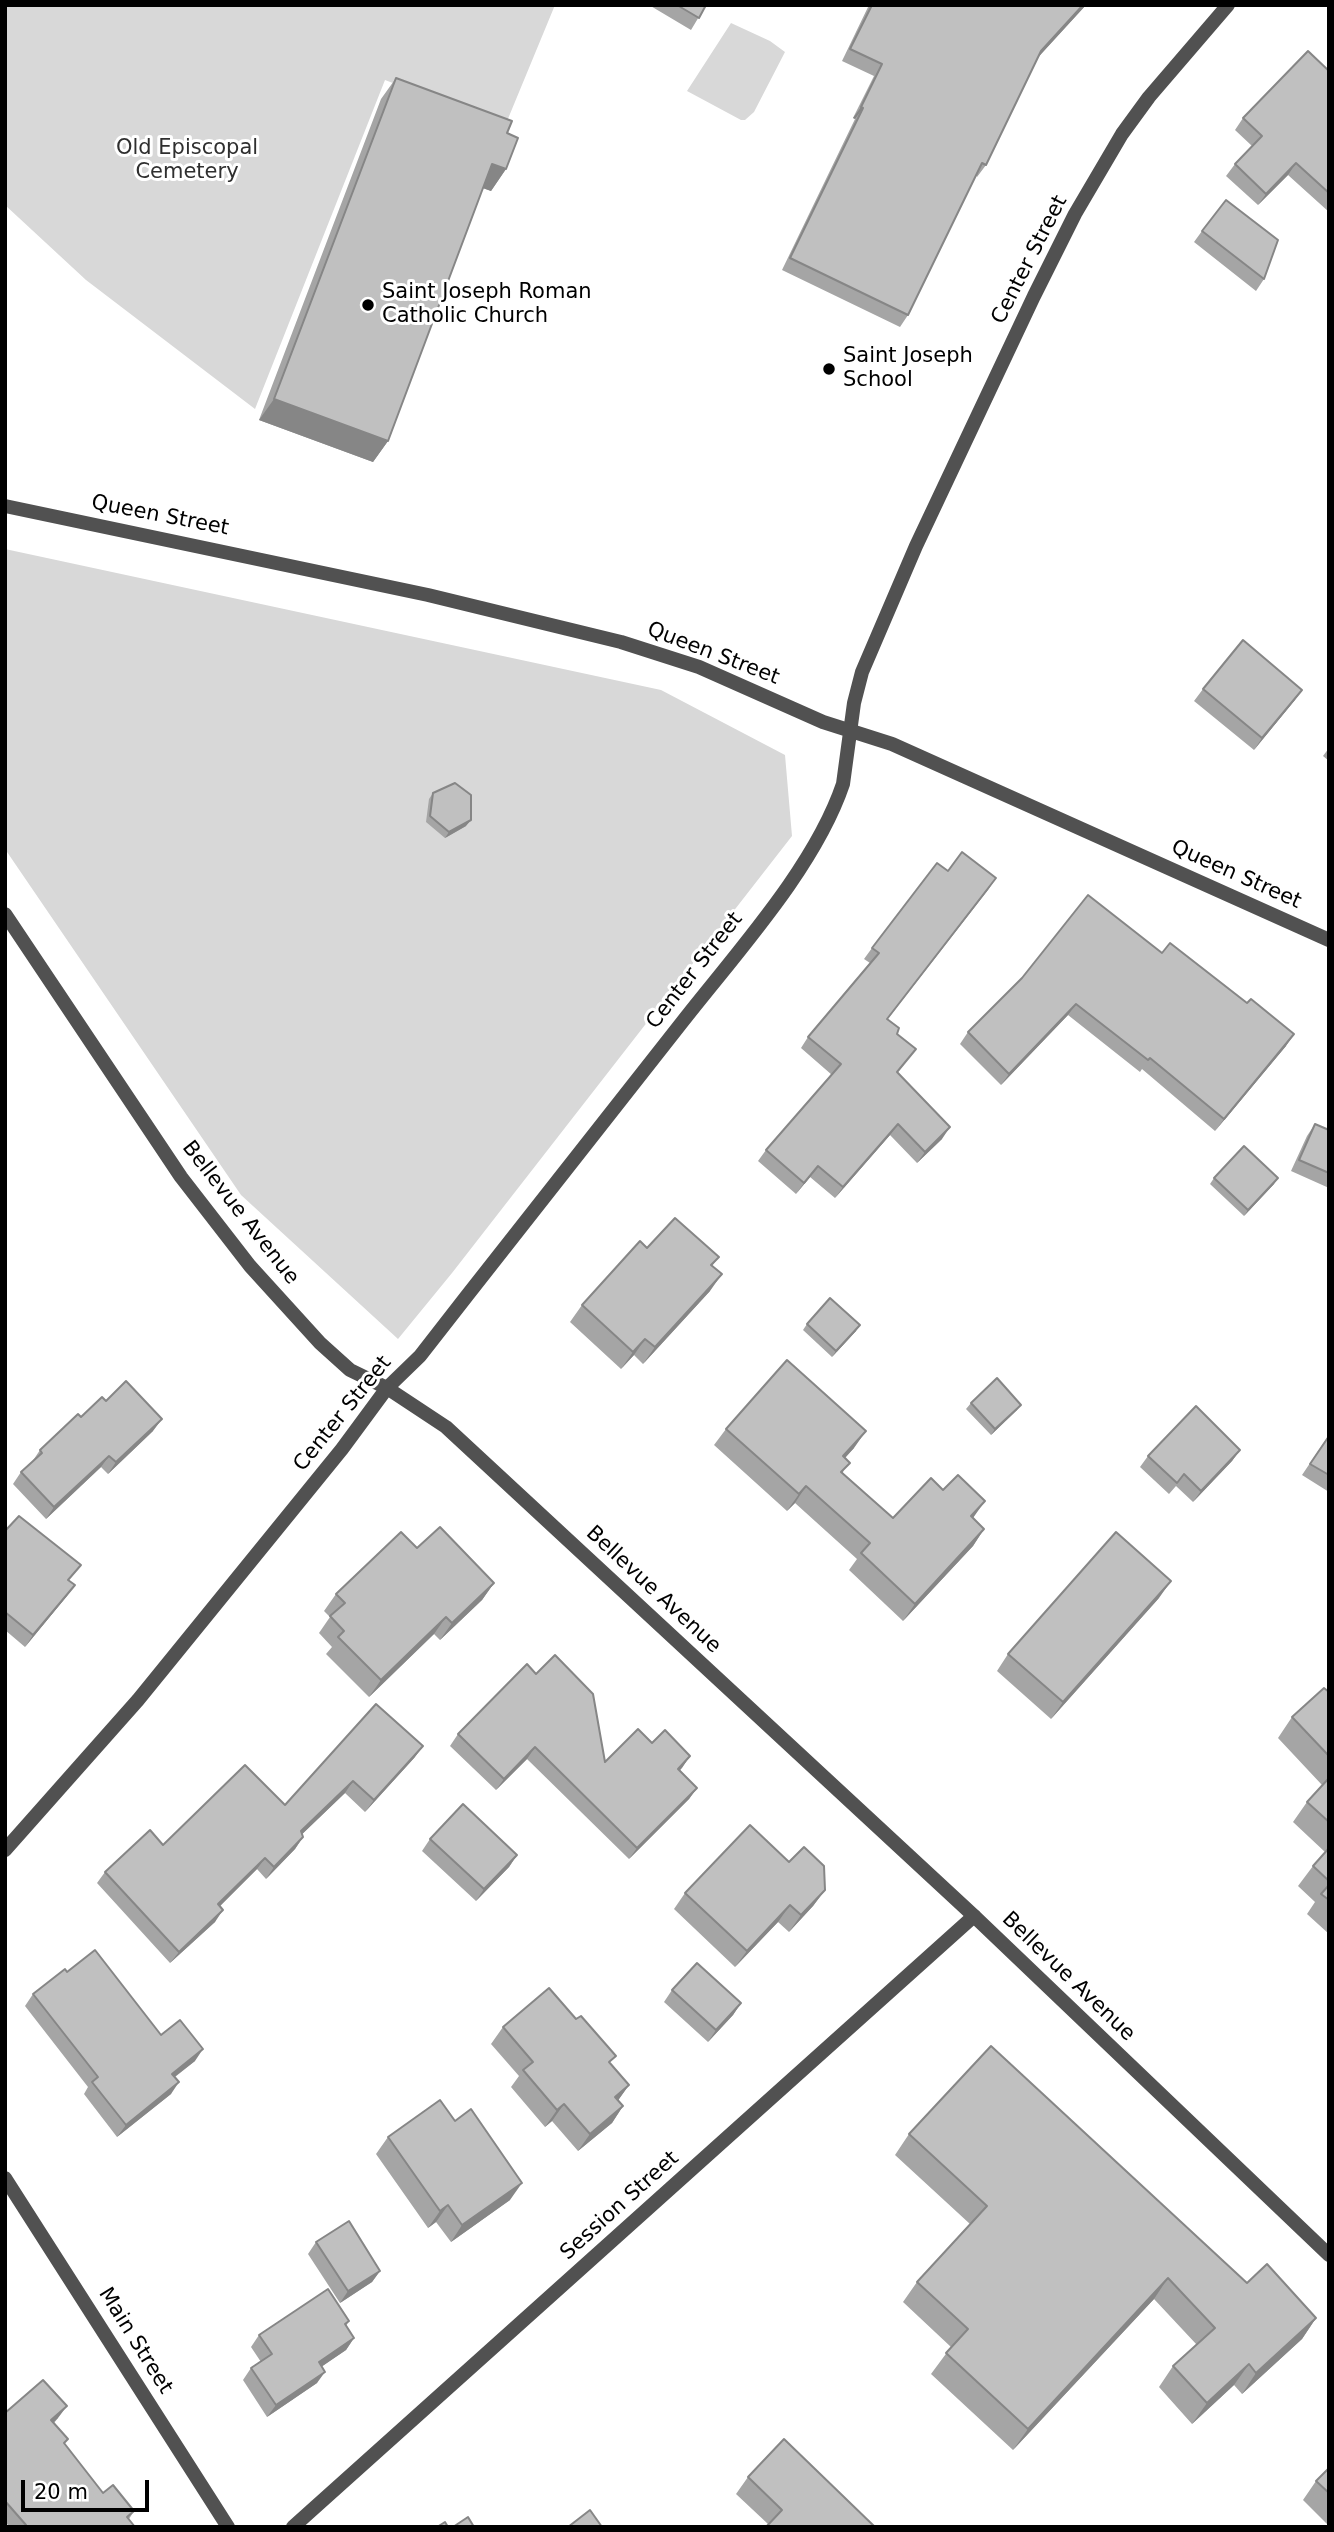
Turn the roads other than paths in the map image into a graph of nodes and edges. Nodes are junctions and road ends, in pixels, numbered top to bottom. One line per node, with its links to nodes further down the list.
1 (1228, 5): 3 (street, Center Street)
2 (5, 506): 3 (street, Queen Street)
3 (850, 731): 5 (street, Queen Street); 6 (street, Center Street)
4 (5, 914): 6 (street, Bellevue Avenue)
5 (1329, 940)
6 (387, 1388): 7 (street, Center Street); 8 (street, Bellevue Avenue)
7 (5, 1850)
8 (974, 1916): 10 (street, Bellevue Avenue); 12 (street, Session Street)
9 (5, 2178): 11 (street, Main Street)
10 (1329, 2255)
11 (228, 2527)
12 (293, 2527)

